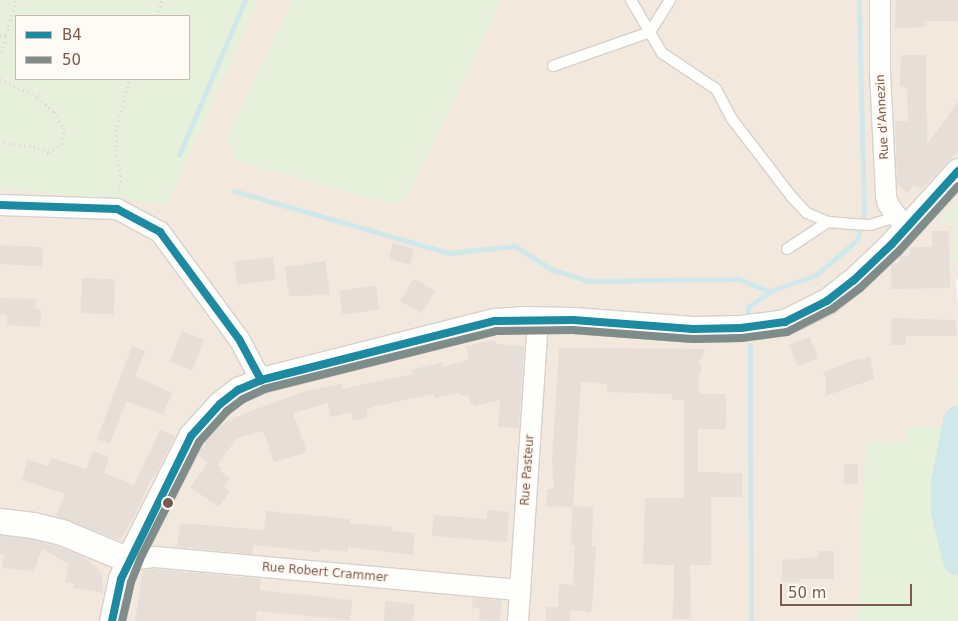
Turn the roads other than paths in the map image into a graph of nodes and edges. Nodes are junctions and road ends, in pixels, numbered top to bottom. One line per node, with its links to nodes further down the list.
1 (631, 0): 4 (lane)
2 (670, 0): 4 (lane)
3 (880, 0): 8 (street, Rue d'Annezin)
4 (650, 32): 5 (lane); 9 (lane)
5 (553, 66)
6 (958, 172): 8 (street)
7 (0, 205): 12 (street)
8 (902, 221): 9 (lane); 11 (street)
9 (828, 222): 10 (lane)
10 (788, 249)
11 (538, 319): 12 (street); 15 (street, Rue Pasteur)
12 (261, 380): 14 (street)
13 (0, 521): 14 (street)
14 (129, 560): 15 (street, Rue Robert Crammer); 16 (street)
15 (521, 590): 17 (street, Rue Pasteur)
16 (112, 621)
17 (518, 621)

